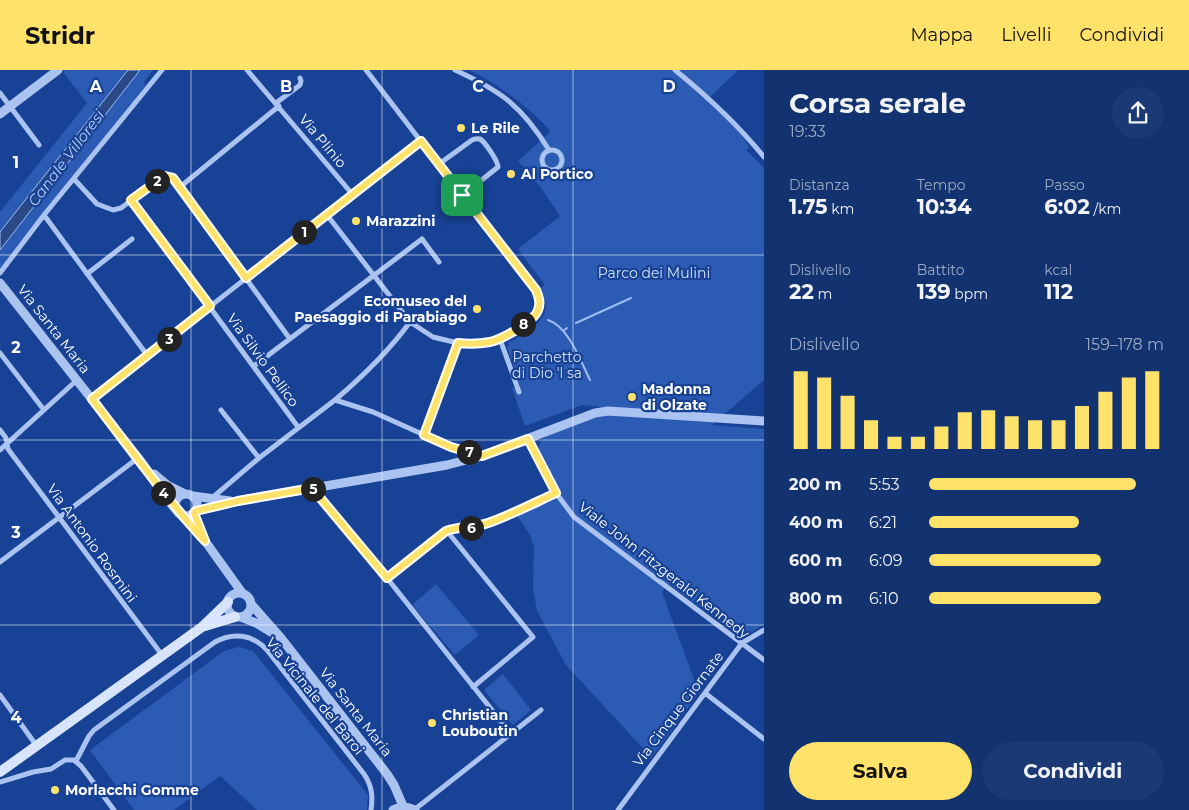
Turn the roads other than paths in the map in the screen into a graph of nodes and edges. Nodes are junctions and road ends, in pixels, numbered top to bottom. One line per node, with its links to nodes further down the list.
1 (58, 70): 10 (street)
2 (162, 70): 17 (street)
3 (247, 70): 9 (street, Via Plinio)
4 (455, 70): 14 (street)
5 (675, 70): 15 (street)
6 (370, 71): 12 (street)
7 (300, 78): 9 (street)
8 (0, 93): 10 (street)
9 (278, 104): 18 (street); 19 (street, Via Plinio)
10 (10, 107): 11 (street); 13 (street)
11 (0, 114)
12 (421, 141): 16 (street); 19 (street)
13 (39, 146)
14 (549, 150): 14 (street)
15 (764, 157)
16 (439, 164): 20 (street); 20 (street)
17 (74, 179): 21 (street); 22 (street)
18 (180, 187): 21 (street); 29 (street)
19 (353, 195): 23 (street)
20 (462, 195): 34 (street)
21 (131, 200): 31 (street, Via Silvio Pellico)
22 (44, 215): 26 (street); 27 (street)
23 (327, 215): 28 (street); 29 (street)
24 (132, 239): 27 (street)
25 (439, 262): 28 (street)
26 (0, 273)
27 (87, 274): 37 (street)
28 (374, 276): 32 (street); 33 (street)
29 (246, 278): 31 (street); 33 (street)
30 (0, 283): 39 (street, Via Santa Maria)
31 (210, 306): 37 (street); 38 (street, Via Silvio Pellico)
32 (410, 322): 35 (street); 42 (street)
33 (290, 339): 38 (street)
34 (500, 339): 35 (street); 40 (street)
35 (458, 343): 48 (street)
36 (0, 354): 43 (street)
37 (147, 355): 41 (street)
38 (254, 366): 46 (street, Via Silvio Pellico)
39 (77, 380): 41 (street, Via Santa Maria); 43 (street)
40 (519, 392)
41 (92, 399): 54 (street, Via Santa Maria)
42 (335, 400): 46 (street); 48 (street)
43 (44, 410): 50 (street)
44 (221, 410): 53 (street)
45 (764, 422): 49 (street)
46 (298, 427): 53 (street)
47 (0, 430): 50 (street, Via Antonio Rosmini)
48 (424, 435): 52 (street)
49 (528, 439): 52 (street); 56 (street, Viale John Fitzgerald Kennedy)
50 (7, 444): 51 (street); 63 (street, Via Antonio Rosmini)
51 (0, 450)
52 (482, 456): 55 (street)
53 (259, 458): 58 (street)
54 (141, 461): 57 (street, Via Santa Maria); 61 (street, Via Santa Maria); 63 (street)
55 (312, 488): 59 (street); 68 (street)
56 (556, 493): 64 (street); 76 (street, Viale John Fitzgerald Kennedy)
57 (189, 495): 58 (street); 61 (street); 62 (street, Via Santa Maria)
58 (212, 499): 59 (street); 60 (street)
59 (238, 501): 60 (street)
60 (206, 510): 62 (street)
61 (178, 511): 62 (street); 65 (street, Via Santa Maria)
62 (195, 512): 65 (street, Via Santa Maria)
63 (60, 518): 66 (street); 77 (street, Via Antonio Rosmini)
64 (446, 531): 68 (street); 79 (street)
65 (205, 541): 67 (street, Via Santa Maria)
66 (0, 562)
67 (227, 571): 69 (street, Via Santa Maria); 70 (street, Via Santa Maria)
68 (387, 578): 79 (street)
69 (243, 594): 70 (street); 71 (street, Via Santa Maria)
70 (230, 599): 72 (street, Via Santa Maria); 73 (main road)
71 (251, 604): 72 (street); 75 (street, Via Santa Maria)
72 (238, 617): 73 (main road); 75 (street, Via Santa Maria)
73 (202, 627): 77 (main road)
74 (764, 630): 76 (street, Via Cinque Giornate)
75 (281, 638): 89 (street, Via Santa Maria)
76 (742, 643): 78 (street, Viale John Fitzgerald Kennedy); 80 (street, Via Cinque Giornate)
77 (162, 655): 85 (main road)
78 (764, 660)
79 (473, 687): 83 (street)
80 (705, 693): 84 (street); 94 (street, Via Cinque Giornate)
81 (0, 695): 85 (street)
82 (542, 710): 83 (street)
83 (511, 734): 93 (street)
84 (764, 739)
85 (36, 745): 87 (main road)
86 (76, 761): 88 (street); 90 (street); 91 (street, Via Vicinale del Baroi)
87 (0, 772)
88 (0, 782)
89 (403, 806): 92 (street); 93 (street)
90 (114, 810)
91 (371, 810)
92 (393, 810)
93 (415, 810)
94 (618, 810)

